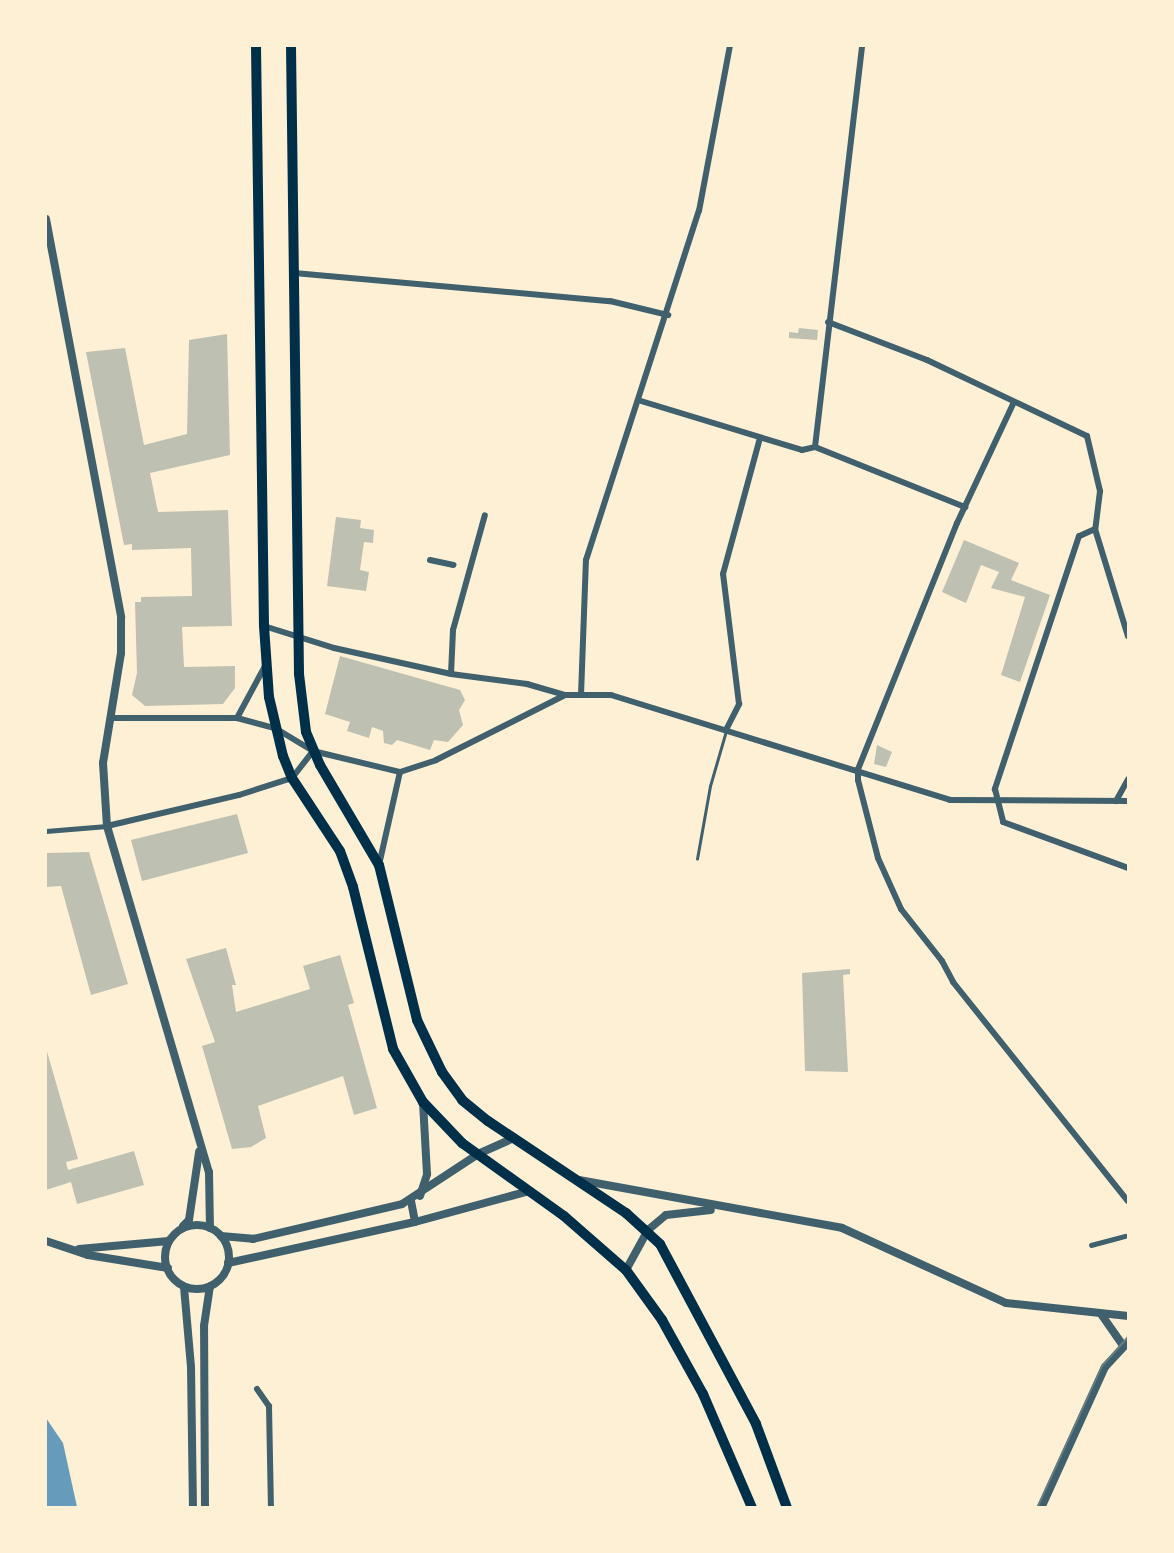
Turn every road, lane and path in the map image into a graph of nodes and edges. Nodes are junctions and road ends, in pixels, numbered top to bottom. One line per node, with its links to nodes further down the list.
1 (256, 46): 18 (main road)
2 (291, 46): 6 (main road)
3 (730, 46): 7 (street)
4 (862, 46): 8 (street)
5 (46, 219): 25 (street)
6 (294, 273): 7 (street); 20 (main road)
7 (668, 315): 9 (street)
8 (828, 321): 10 (street); 12 (street)
9 (641, 401): 11 (street); 24 (street)
10 (1014, 402): 13 (street); 15 (street)
11 (760, 438): 12 (street); 28 (street)
12 (815, 447): 13 (street)
13 (965, 507): 30 (street)
14 (485, 515): 22 (street)
15 (1095, 529): 19 (street); 34 (street)
16 (430, 560): 17 (street)
17 (453, 565)
18 (264, 626): 20 (street); 21 (main road)
19 (1129, 636)
20 (298, 639): 22 (street); 29 (main road)
21 (266, 664): 26 (street); 27 (main road)
22 (451, 674): 23 (street)
23 (565, 695): 24 (street); 31 (street)
24 (581, 695): 28 (street)
25 (110, 718): 26 (street); 37 (street)
26 (237, 718): 27 (street)
27 (275, 728): 29 (street); 32 (main road)
28 (727, 728): 30 (street); 39 (lane)
29 (313, 751): 31 (street); 32 (street); 40 (main road)
30 (858, 769): 34 (street); 50 (street)
31 (400, 772): 40 (street)
32 (292, 778): 37 (street); 42 (main road)
33 (1129, 779): 35 (street)
34 (998, 800): 35 (street); 41 (street)
35 (1116, 801): 36 (street)
36 (1129, 801)
37 (107, 826): 38 (street); 44 (street)
38 (46, 831)
39 (697, 859)
40 (379, 865): 43 (main road)
41 (1129, 868)
42 (424, 1102): 45 (main road); 48 (street)
43 (512, 1139): 45 (street); 46 (main road)
44 (200, 1149): 53 (street); 54 (street)
45 (478, 1154): 47 (main road); 48 (street)
46 (579, 1180): 51 (street); 55 (main road)
47 (530, 1191): 52 (street); 64 (main road)
48 (420, 1196): 49 (street)
49 (411, 1201): 52 (street); 56 (street)
50 (1129, 1201)
51 (728, 1209): 55 (street); 67 (street)
52 (415, 1222): 62 (street)
53 (210, 1228): 54 (street); 56 (street)
54 (180, 1230): 59 (street)
55 (648, 1230): 64 (street); 75 (main road)
56 (221, 1236): 62 (street)
57 (1125, 1236): 60 (street)
58 (46, 1241): 61 (street)
59 (169, 1241): 61 (street); 63 (street)
60 (1091, 1245)
61 (72, 1249): 63 (street)
62 (228, 1263): 65 (street)
63 (168, 1269): 66 (street)
64 (626, 1270): 74 (main road)
65 (210, 1286): 66 (street); 72 (street)
66 (184, 1287): 71 (street)
67 (1101, 1314): 68 (street); 69 (street)
68 (1129, 1316)
69 (1126, 1343): 76 (street)
70 (257, 1389): 73 (street)
71 (193, 1507)
72 (205, 1507)
73 (271, 1507)
74 (752, 1507)
75 (788, 1507)
76 (1041, 1507)

